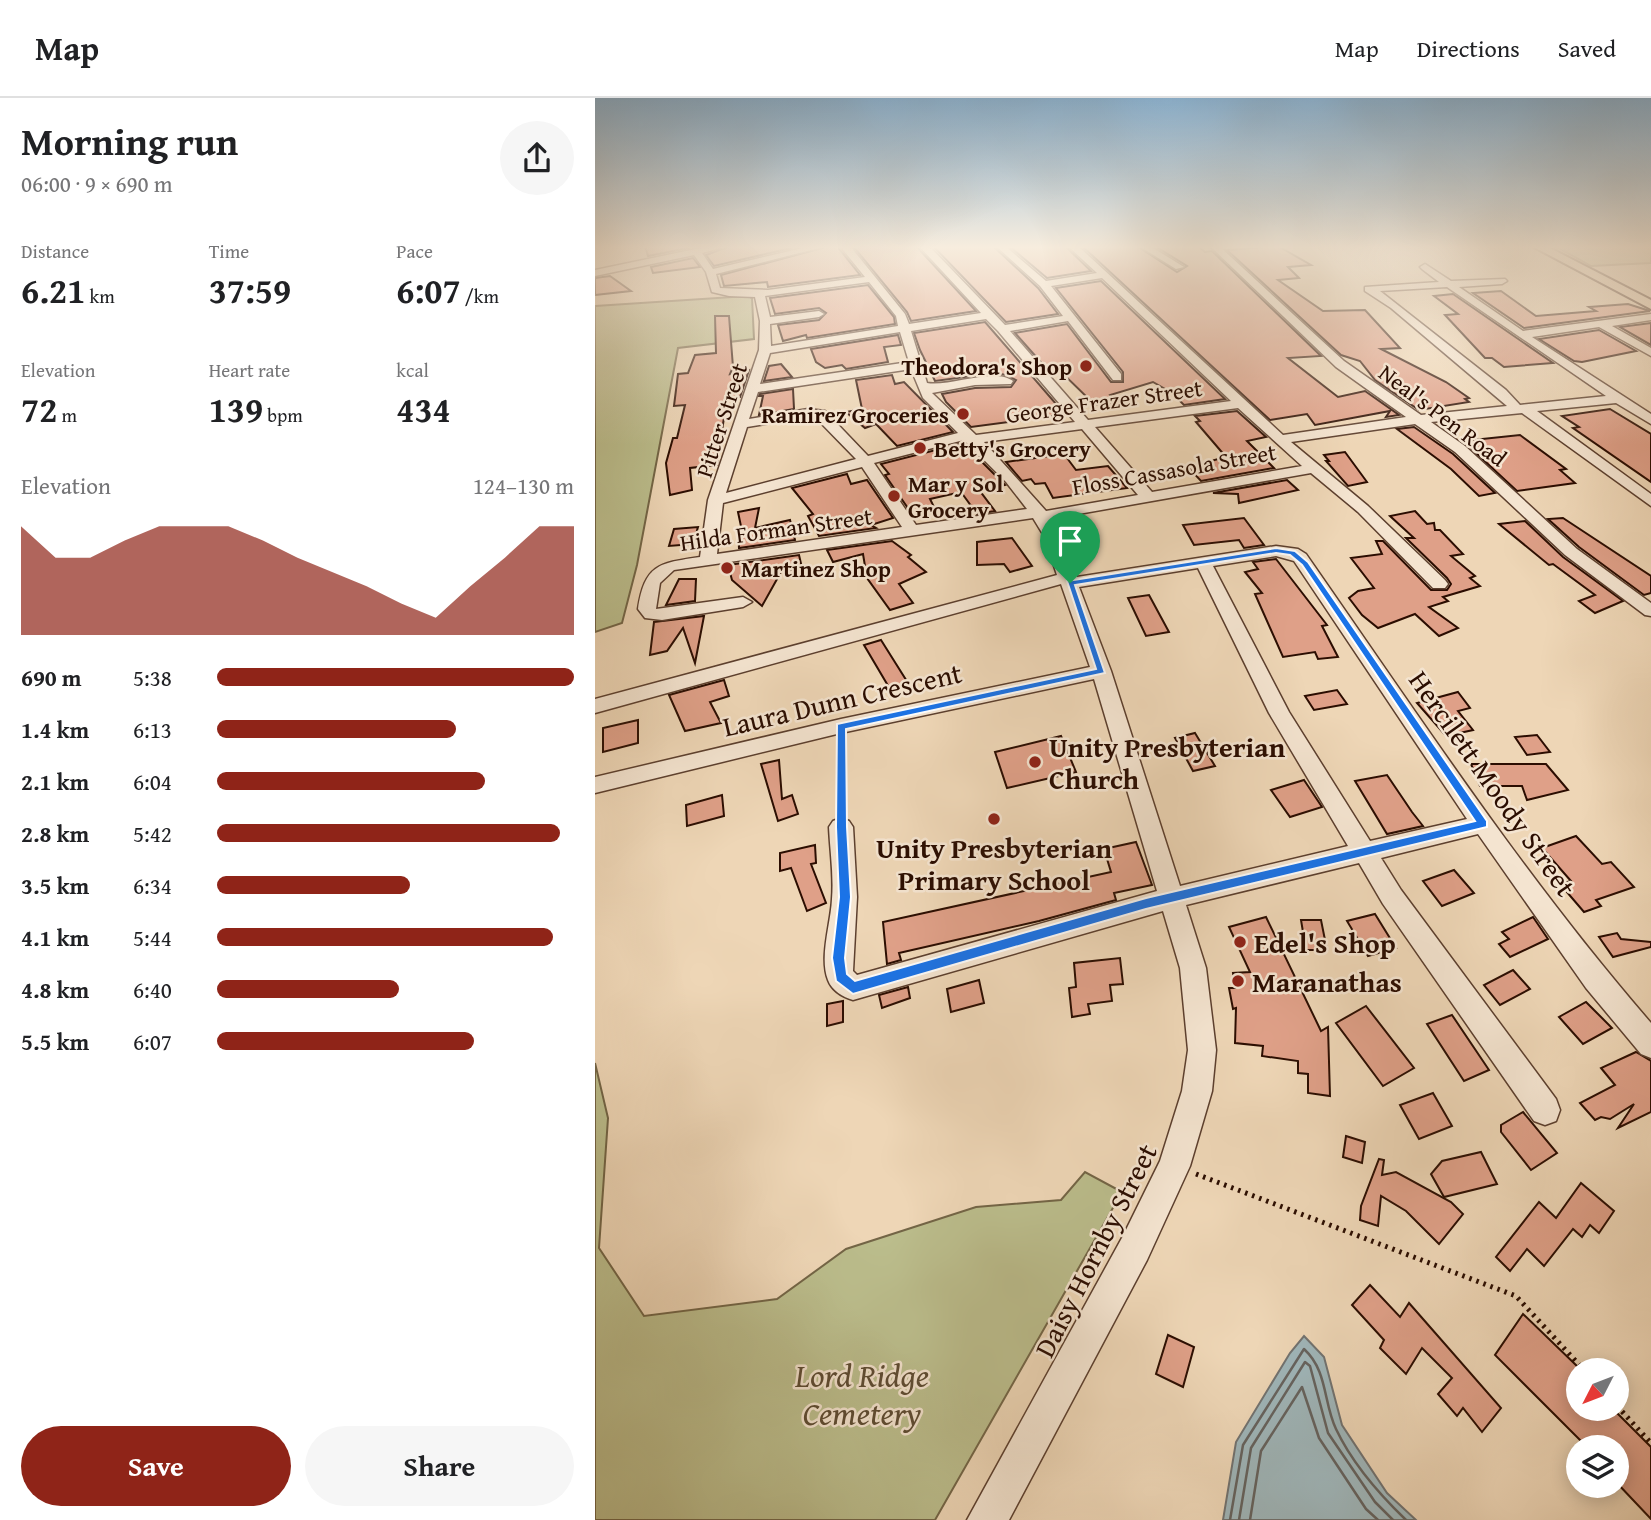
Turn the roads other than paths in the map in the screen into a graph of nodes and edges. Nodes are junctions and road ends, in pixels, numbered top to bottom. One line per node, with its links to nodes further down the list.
1 (763, 312): 13 (street, Pitter Street)
2 (898, 312): 15 (street, Daisy Hornby Street)
3 (987, 312): 10 (street)
4 (1064, 312): 12 (street)
5 (1145, 312): 26 (street)
6 (1287, 312): 28 (street, Neal's Pen Road)
7 (1403, 312): 27 (street)
8 (1489, 312): 17 (street)
9 (819, 314): 13 (street)
10 (989, 315): 15 (street); 16 (street)
11 (1651, 317): 14 (street)
12 (1068, 318): 16 (street); 21 (street)
13 (765, 321): 18 (street, Pitter Street)
14 (1601, 324): 17 (street); 19 (street)
15 (905, 328): 18 (street); 20 (street, Daisy Hornby Street)
16 (1002, 329): 31 (street)
17 (1521, 335): 25 (street)
18 (765, 350): 23 (street, Pitter Street)
19 (1651, 353)
20 (916, 365): 23 (street); 24 (street, Daisy Hornby Street)
21 (1117, 377)
22 (1007, 381): 24 (street)
23 (754, 389): 30 (street, Pitter Street)
24 (923, 389): 32 (street, Daisy Hornby Street)
25 (1618, 398): 27 (street); 29 (street)
26 (1243, 403): 31 (street, George Frazer Street); 33 (street)
27 (1520, 408): 28 (street); 38 (street)
28 (1416, 419): 33 (street); 47 (street, Neal's Pen Road)
29 (1650, 419)
30 (743, 424): 34 (street); 37 (street, Pitter Street)
31 (1086, 424): 32 (street, George Frazer Street); 36 (street)
32 (969, 438): 34 (street, George Frazer Street); 39 (street, Daisy Hornby Street)
33 (1280, 440): 35 (street)
34 (865, 461): 37 (street, George Frazer Street); 40 (street)
35 (1315, 468): 36 (street, Floss Cassasola Street); 45 (street)
36 (1148, 497): 39 (street, Floss Cassasola Street)
37 (716, 500): 42 (street, Pitter Street)
38 (1651, 501)
39 (1041, 514): 40 (street, Hilda Forman Street); 44 (street, Daisy Hornby Street)
40 (912, 532): 42 (street, Hilda Forman Street)
41 (1292, 553): 43 (street); 51 (street, Hercilett Moody Street)
42 (708, 560): 46 (street, Hilda Forman Street)
43 (1204, 564): 44 (street); 53 (street)
44 (1069, 580): 48 (street, Daisy Hornby Street); 49 (street, Laura Dunn Crescent)
45 (1439, 584)
46 (743, 602)
47 (1651, 611)
48 (1101, 671): 50 (street, Laura Dunn Crescent); 54 (street, Daisy Hornby Street)
49 (595, 706)
50 (595, 785)
51 (1483, 824): 53 (street); 55 (street, Hercilett Moody Street)
52 (841, 827): 54 (street)
53 (1365, 850): 54 (street); 56 (street)
54 (1172, 900): 57 (street, Daisy Hornby Street)
55 (1651, 1044)
56 (1545, 1110)
57 (987, 1520)

